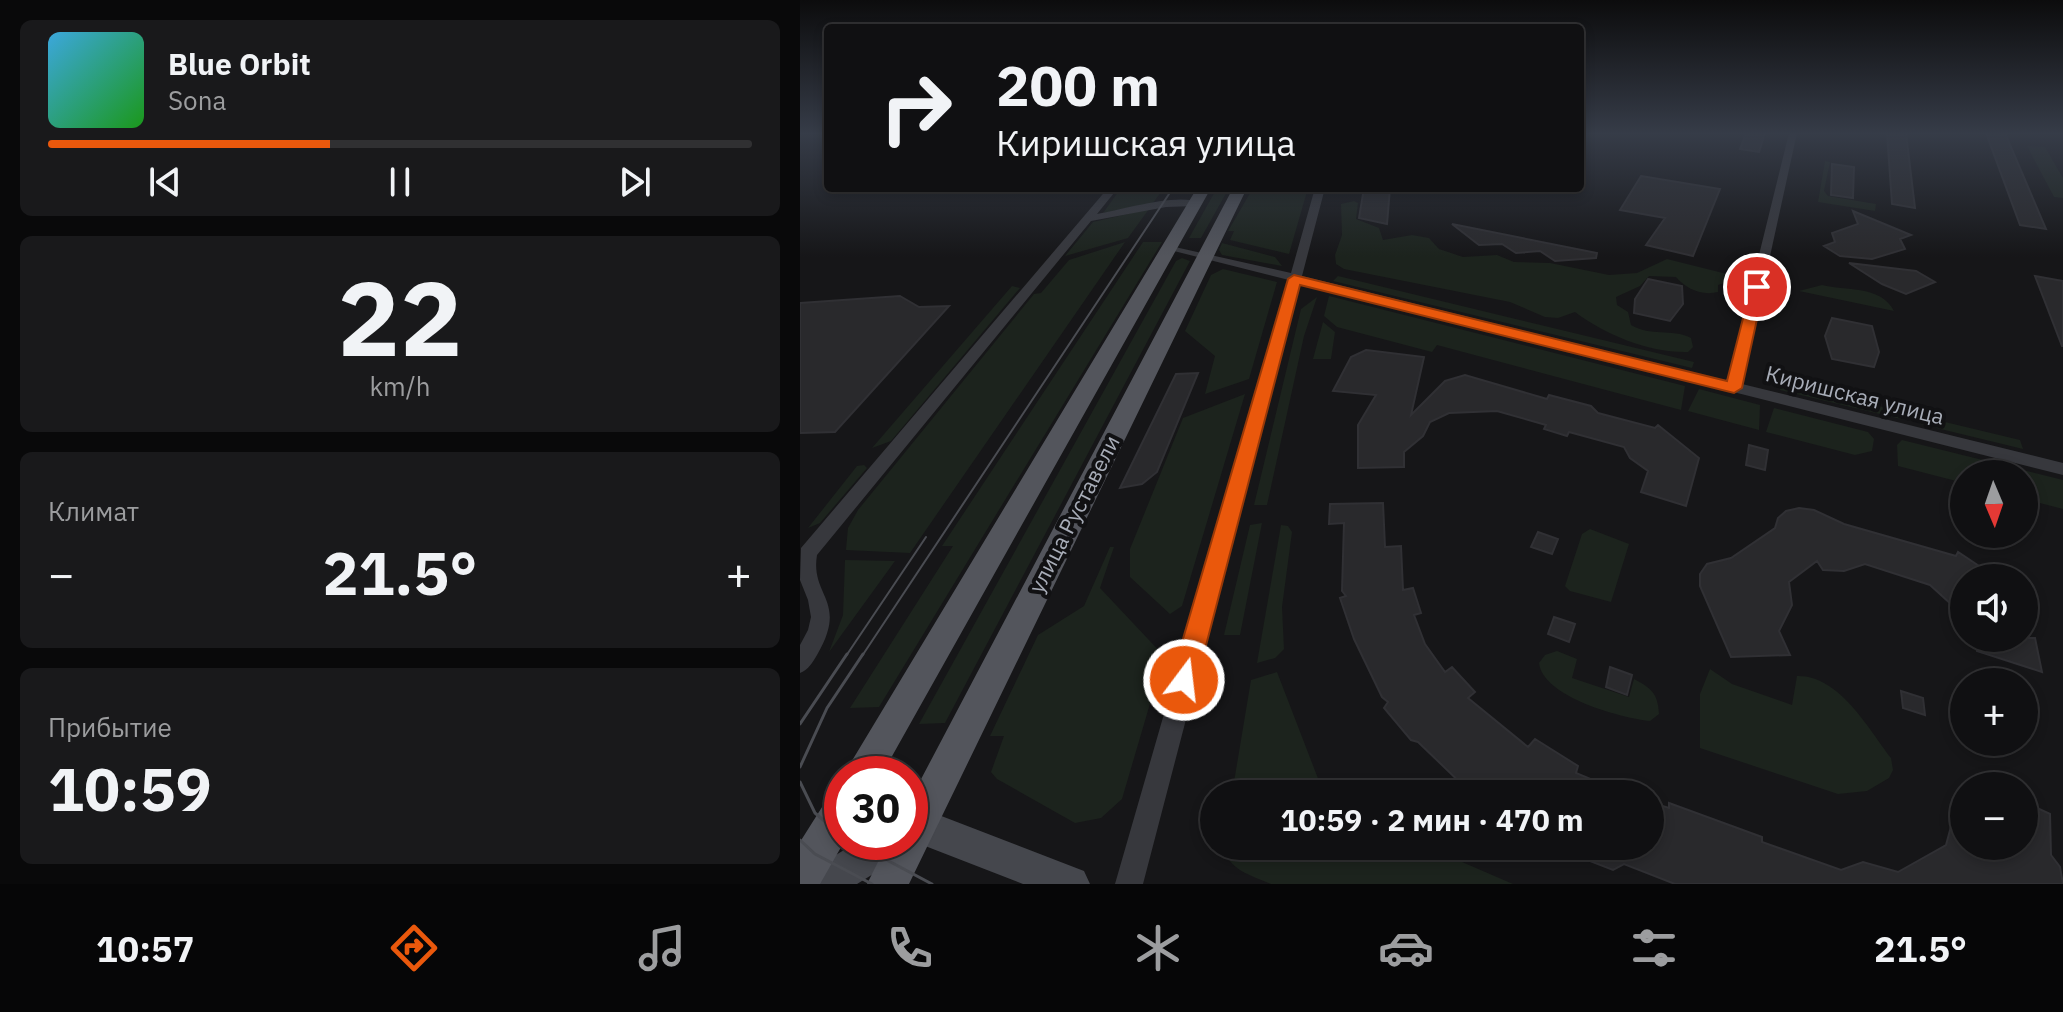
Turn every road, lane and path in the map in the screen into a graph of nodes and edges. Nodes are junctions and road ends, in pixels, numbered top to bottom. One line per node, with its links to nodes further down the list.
1 (1783, 174): 10 (street)
2 (1110, 192): 6 (street)
3 (1238, 192): 8 (main road, улица Руставели)
4 (1319, 192): 9 (street)
5 (1194, 196): 6 (street); 7 (main road)
6 (1087, 219): 12 (street)
7 (1170, 247): 8 (street, Киришская улица); 13 (main road)
8 (1204, 255): 9 (street, Киришская улица); 14 (main road, улица Руставели)
9 (1294, 279): 10 (street, Киришская улица); 23 (street)
10 (1734, 388): 11 (street, Киришская улица)
11 (2063, 469)
12 (800, 663)
13 (873, 756)
14 (928, 795)
15 (824, 839): 19 (main road)
16 (928, 842): 22 (main road)
17 (865, 860): 20 (main road)
18 (897, 860): 21 (main road, улица Руставели)
19 (800, 880)
20 (823, 884)
21 (887, 884)
22 (1071, 884)
23 (1129, 884)

